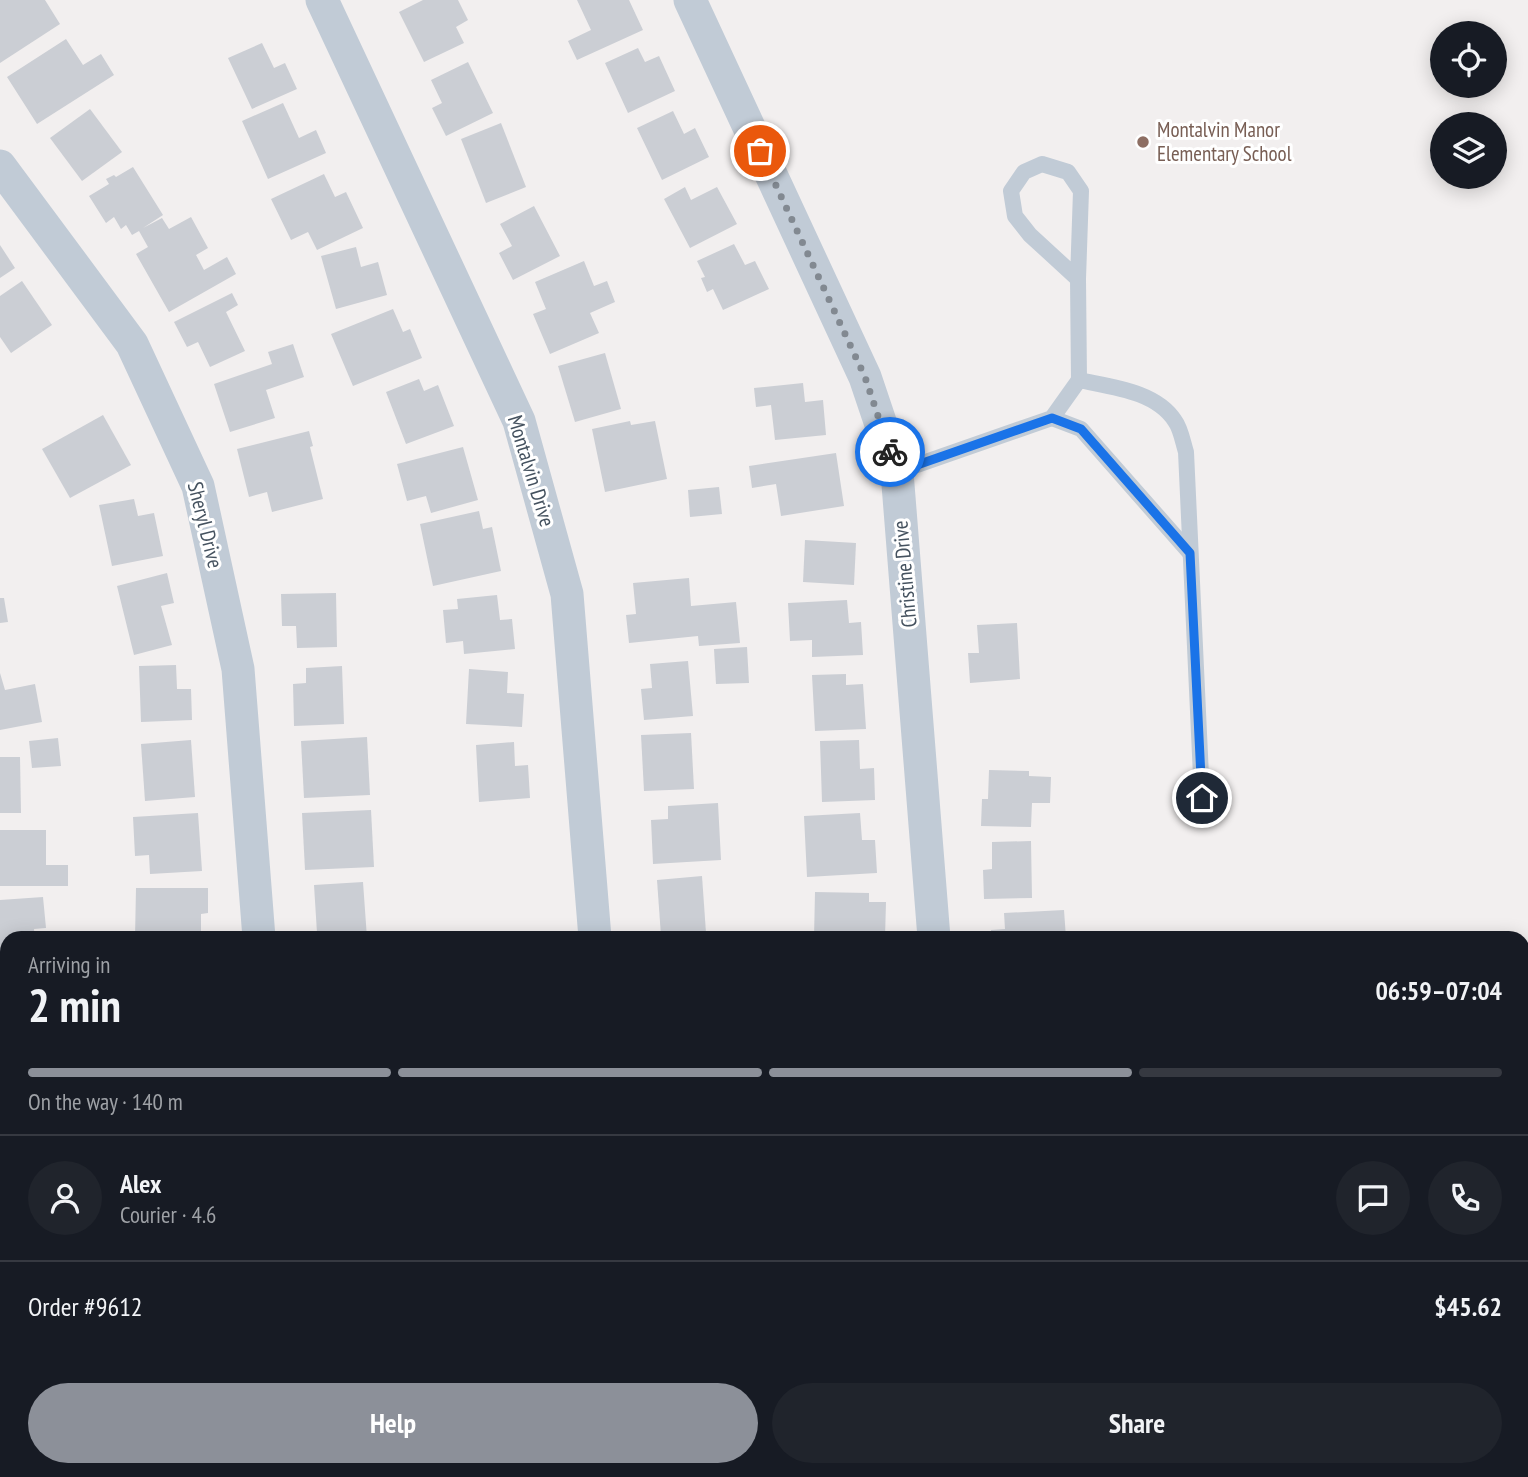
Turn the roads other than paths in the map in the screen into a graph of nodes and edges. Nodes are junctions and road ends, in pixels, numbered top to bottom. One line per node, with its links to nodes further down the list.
1 (322, 0): 11 (street, Montalvin Drive)
2 (690, 0): 7 (street, Christine Drive)
3 (0, 166): 10 (street, Sheryl Drive)
4 (1078, 279): 4 (lane); 5 (lane)
5 (1079, 380): 6 (lane); 8 (lane)
6 (1052, 418): 7 (lane); 8 (lane)
7 (897, 472): 12 (street, Christine Drive)
8 (1190, 553): 9 (lane)
9 (1202, 798)
10 (258, 931)
11 (594, 931)
12 (933, 931)

